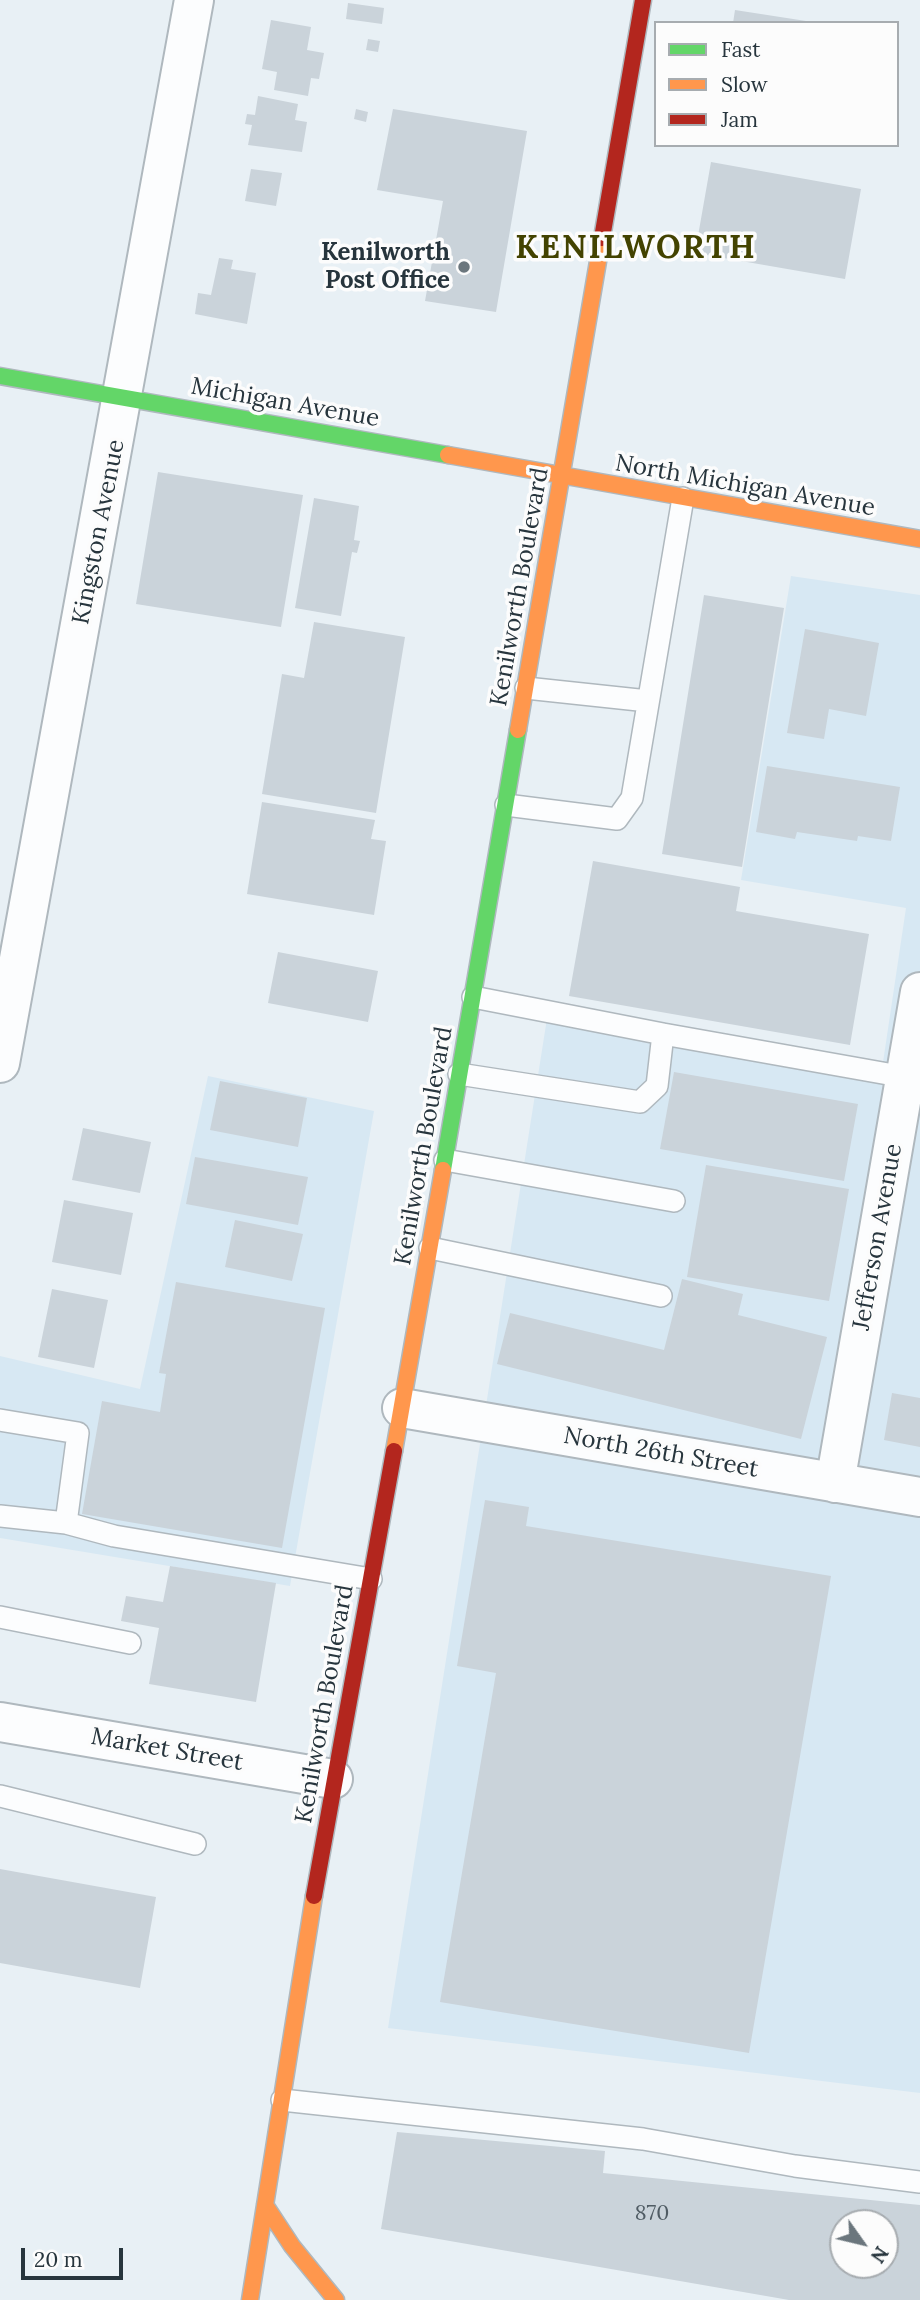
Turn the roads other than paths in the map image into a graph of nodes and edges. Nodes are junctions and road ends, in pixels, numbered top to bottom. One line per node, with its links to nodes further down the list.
1 (194, 0): 4 (street, Kingston Avenue)
2 (643, 0): 5 (main road, Kenilworth Boulevard)
3 (0, 376): 4 (main road, Michigan Avenue)
4 (124, 398): 5 (main road, Michigan Avenue); 14 (street, Kingston Avenue)
5 (562, 476): 6 (main road, North Michigan Avenue); 8 (main road, Kenilworth Boulevard)
6 (683, 498): 7 (main road, North Michigan Avenue); 9 (lane)
7 (920, 540)
8 (526, 688): 9 (lane); 10 (main road, Kenilworth Boulevard)
9 (648, 701): 10 (lane)
10 (506, 805): 12 (main road, Kenilworth Boulevard)
11 (920, 992): 16 (street, Jefferson Avenue)
12 (473, 997): 13 (lane); 15 (main road, Kenilworth Boulevard)
13 (663, 1034): 15 (lane); 16 (lane)
14 (0, 1063)
15 (459, 1074): 17 (main road, Kenilworth Boulevard)
16 (905, 1077): 23 (street, Jefferson Avenue)
17 (444, 1160): 18 (lane); 19 (main road, Kenilworth Boulevard)
18 (674, 1201)
19 (430, 1248): 20 (lane); 21 (main road, Kenilworth Boulevard)
20 (661, 1296)
21 (402, 1408): 23 (street, North 26th Street); 27 (main road, Kenilworth Boulevard)
22 (0, 1420): 26 (lane)
23 (835, 1483): 24 (street, North 26th Street)
24 (920, 1497)
25 (0, 1516): 26 (lane)
26 (66, 1523): 27 (lane)
27 (371, 1578): 31 (main road, Kenilworth Boulevard)
28 (0, 1617): 29 (lane)
29 (130, 1643)
30 (0, 1722): 31 (street, Market Street)
31 (333, 1779): 34 (main road, Kenilworth Boulevard)
32 (0, 1796): 33 (lane)
33 (195, 1844)
34 (282, 2100): 35 (lane); 36 (main road, Kenilworth Boulevard)
35 (920, 2182)
36 (265, 2205): 37 (main road, Kenilworth Boulevard); 38 (main road)
37 (250, 2300)
38 (336, 2300)

